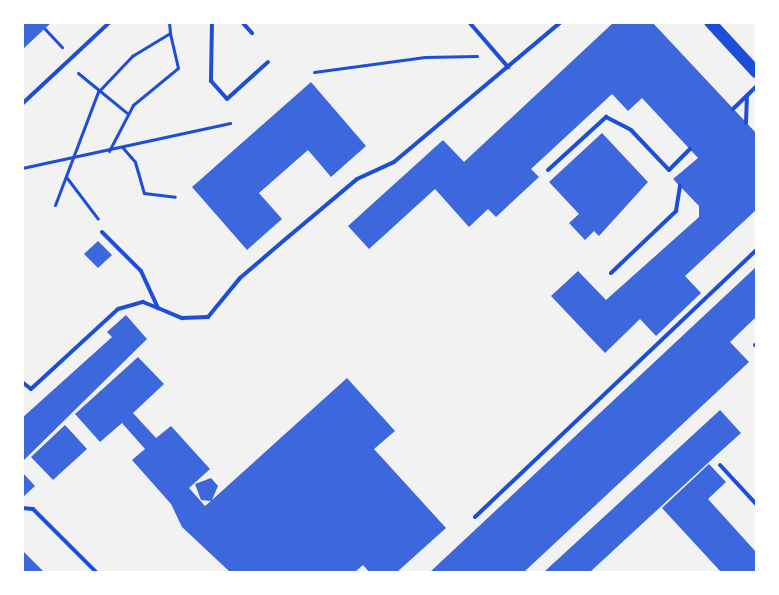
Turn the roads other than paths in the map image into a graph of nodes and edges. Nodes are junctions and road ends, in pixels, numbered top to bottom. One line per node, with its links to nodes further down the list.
1 (110, 22): 13 (lane)
2 (212, 22): 8 (lane)
3 (242, 22): 7 (lane)
4 (469, 22): 9 (lane)
5 (561, 22): 9 (lane)
6 (710, 22): 10 (main road)
7 (252, 33)
8 (268, 62)
9 (508, 66): 22 (lane)
10 (756, 72)
11 (756, 87): 12 (lane)
12 (747, 96): 14 (lane); 15 (lane)
13 (22, 104)
14 (734, 109)
15 (746, 123)
16 (690, 149): 17 (lane)
17 (548, 170)
18 (680, 185): 21 (lane)
19 (102, 232): 22 (lane)
20 (756, 250): 27 (lane)
21 (611, 273)
22 (158, 308): 23 (lane)
23 (22, 382)
24 (720, 465): 25 (lane)
25 (756, 504)
26 (22, 508): 28 (lane)
27 (475, 517)
28 (96, 572)

